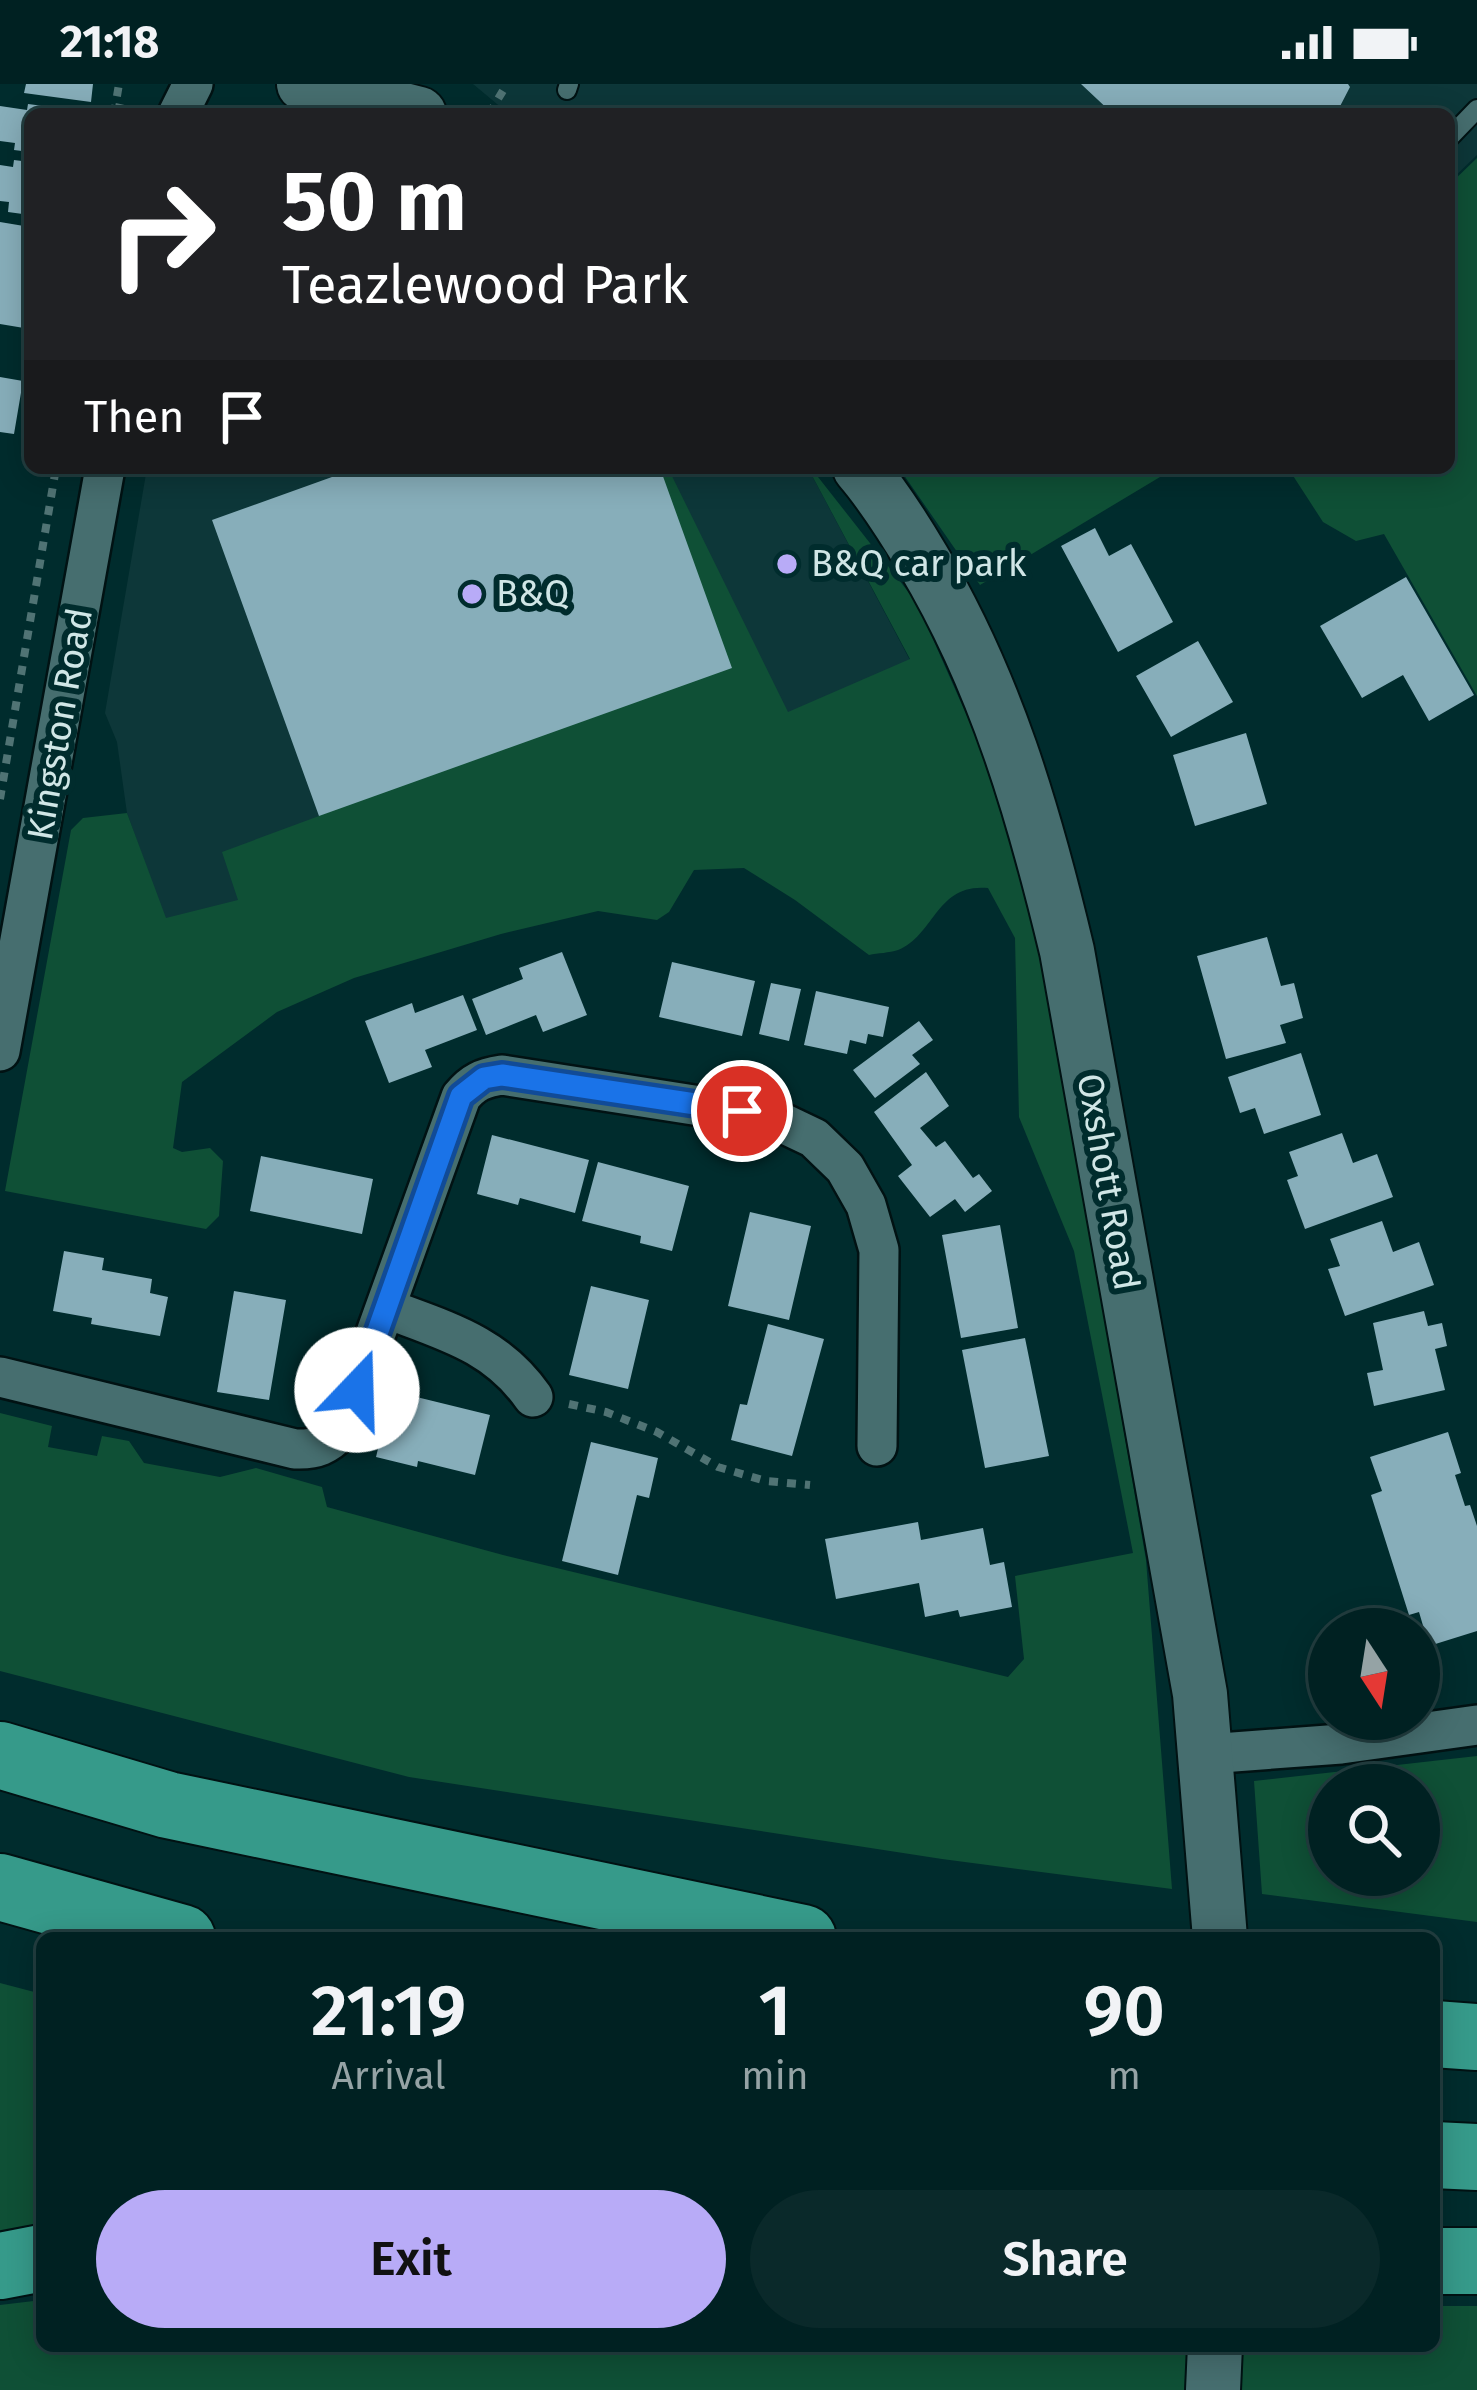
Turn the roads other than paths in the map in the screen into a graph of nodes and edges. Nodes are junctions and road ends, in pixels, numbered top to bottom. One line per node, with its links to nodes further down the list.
1 (304, 84): 3 (main road)
2 (401, 84): 4 (main road)
3 (396, 108)
4 (429, 108)
5 (1477, 109): 6 (lane)
6 (1455, 132)
7 (104, 474): 9 (street, Kingston Road)
8 (864, 474): 15 (main road, Oxshott Road)
9 (0, 1051)
10 (388, 1309): 11 (street); 12 (street); 13 (street)
11 (0, 1377)
12 (533, 1397)
13 (878, 1446)
14 (1477, 1725): 15 (street)
15 (1207, 1754): 20 (main road, Oxshott Road)
16 (0, 1755): 19 (highway)
17 (0, 1887): 18 (highway)
18 (161, 1932)
19 (773, 1932)
20 (1220, 1932)
21 (1440, 2034): 22 (highway)
22 (1477, 2037)
23 (1440, 2155): 24 (highway)
24 (1477, 2158)
25 (36, 2259): 28 (highway)
26 (1440, 2261): 27 (highway)
27 (1477, 2261)
28 (0, 2266)
29 (1215, 2352): 30 (main road)
30 (1213, 2390)

